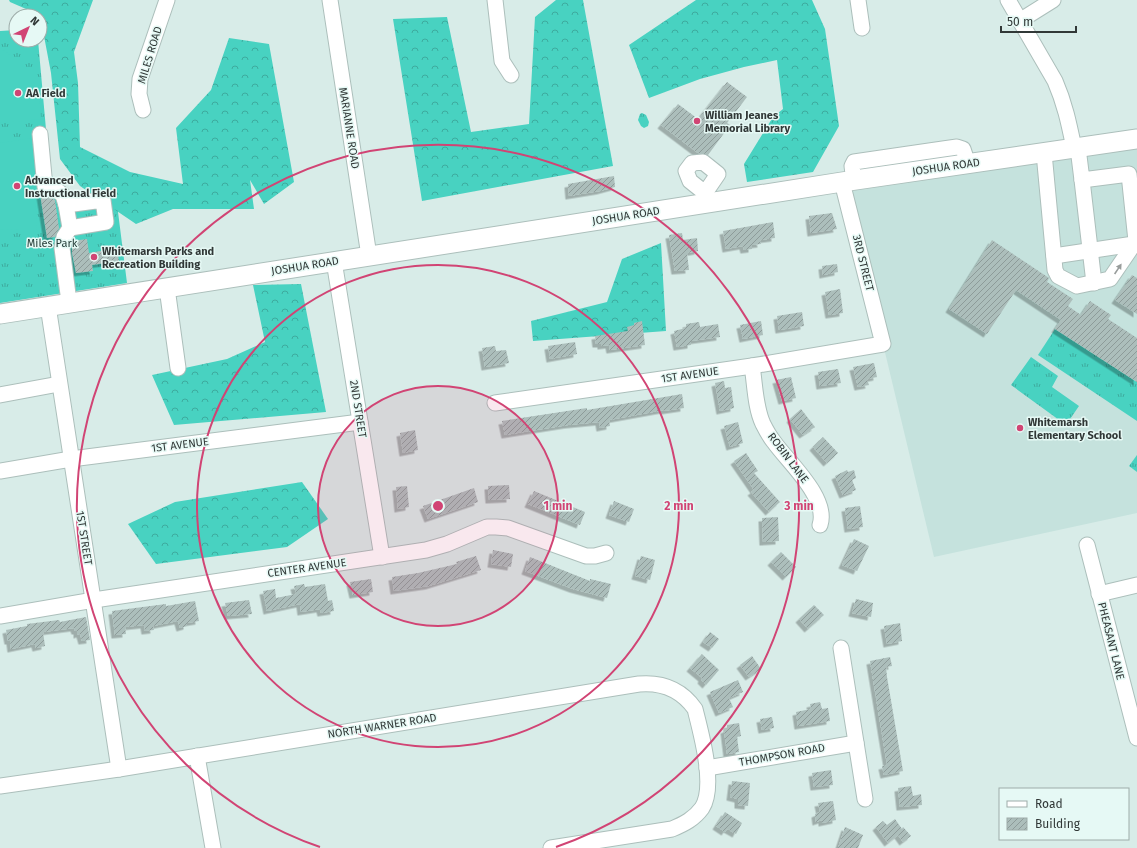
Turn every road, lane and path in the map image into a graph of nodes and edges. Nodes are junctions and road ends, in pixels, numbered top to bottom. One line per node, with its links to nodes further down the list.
1 (167, 0): 10 (street, MILES ROAD)
2 (330, 0): 21 (street, MARIANNE ROAD)
3 (495, 0): 9 (street)
4 (858, 0): 8 (street)
5 (1008, 0): 7 (street)
6 (1053, 0): 7 (street)
7 (1021, 20): 13 (street)
8 (862, 28)
9 (511, 75)
10 (142, 110)
11 (40, 134): 17 (street)
12 (1137, 139): 13 (main road, JOSHUA ROAD)
13 (1076, 148): 14 (main road, JOSHUA ROAD); 15 (street)
14 (1044, 153): 16 (main road, JOSHUA ROAD); 22 (street)
15 (1082, 180): 19 (street); 20 (street)
16 (848, 182): 21 (main road, JOSHUA ROAD); 29 (street, 3RD STREET)
17 (66, 205): 18 (street); 18 (street)
18 (70, 228): 26 (street)
19 (1134, 244): 20 (street); 24 (street, one-way to 19)
20 (1090, 251): 22 (street); 24 (street)
21 (369, 256): 23 (main road, JOSHUA ROAD)
22 (1054, 256): 24 (street)
23 (334, 261): 25 (main road, JOSHUA ROAD); 35 (street, 2ND STREET)
24 (1094, 283)
25 (167, 288): 26 (main road, JOSHUA ROAD); 31 (street)
26 (70, 302): 27 (main road, JOSHUA ROAD)
27 (48, 306): 28 (main road); 32 (street, 1ST STREET)
28 (0, 314)
29 (883, 344): 30 (street, 1ST AVENUE)
30 (752, 366): 34 (street, 1ST AVENUE); 38 (street, ROBIN LANE)
31 (178, 368)
32 (59, 384): 33 (street); 36 (street, 1ST STREET)
33 (0, 394)
34 (495, 403)
35 (360, 422): 36 (street, 1ST AVENUE); 41 (street, 2ND STREET)
36 (71, 459): 37 (street, 1ST AVENUE); 44 (street, 1ST STREET)
37 (0, 471)
38 (820, 525)
39 (1087, 545): 43 (street, PHEASANT LANE)
40 (606, 553): 41 (street, CENTER AVENUE)
41 (382, 558): 44 (street, CENTER AVENUE)
42 (1137, 585): 43 (street)
43 (1099, 594): 47 (street, PHEASANT LANE)
44 (94, 600): 45 (street, CENTER AVENUE); 52 (street, 1ST STREET)
45 (0, 616)
46 (841, 648): 49 (street)
47 (1134, 718): 48 (street, PHEASANT LANE)
48 (1137, 738)
49 (856, 742): 51 (street, THOMPSON ROAD); 54 (street)
50 (197, 756): 51 (street, NORTH WARNER ROAD); 52 (street, NORTH WARNER ROAD); 55 (street)
51 (707, 768): 56 (street, NORTH WARNER ROAD)
52 (119, 769): 53 (street, NORTH WARNER ROAD)
53 (0, 786)
54 (865, 799)
55 (213, 848)
56 (551, 848)

